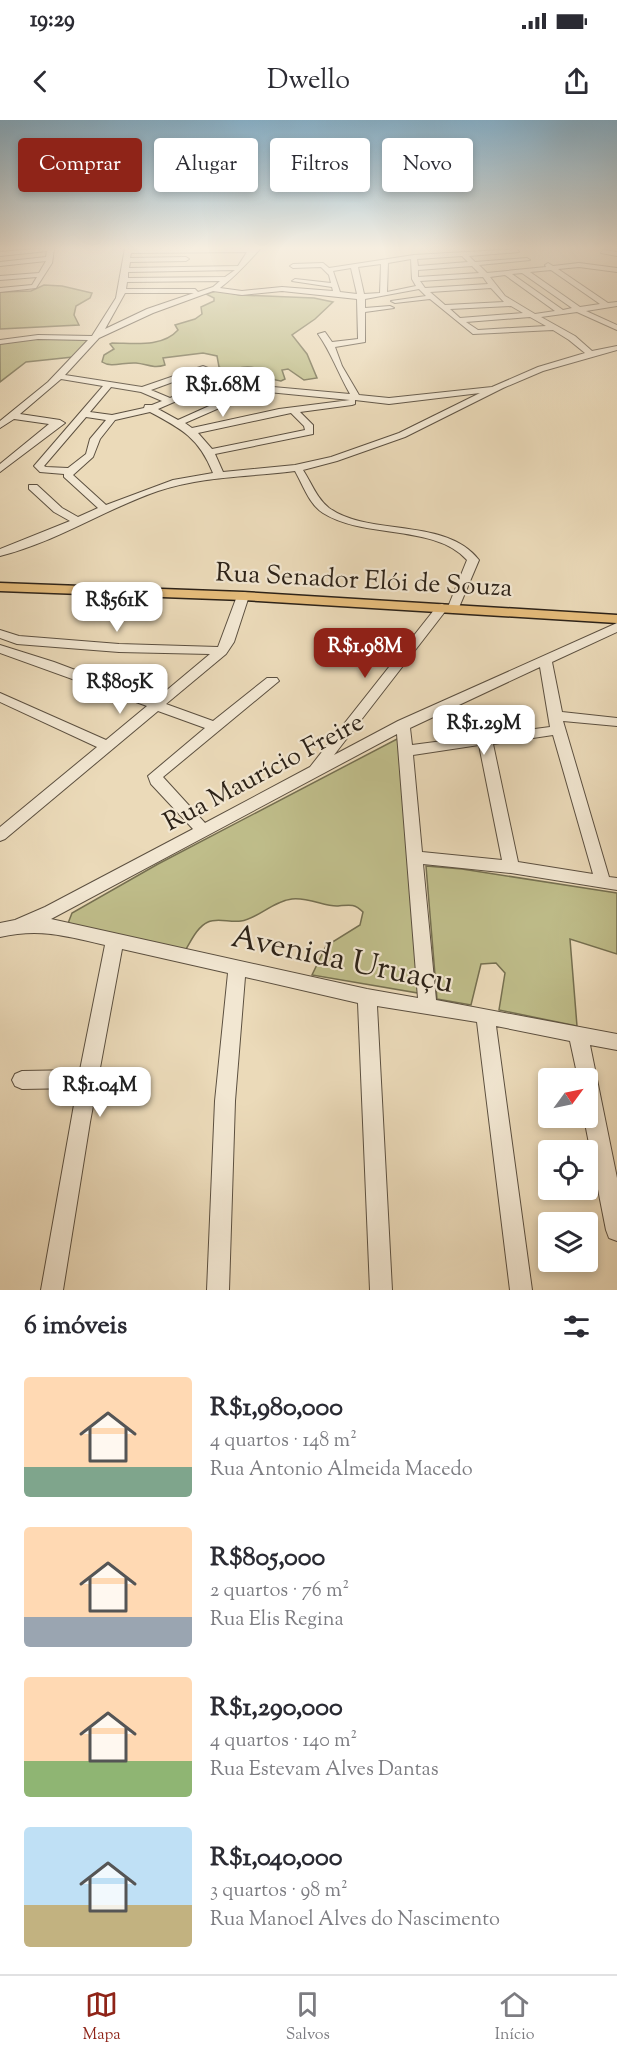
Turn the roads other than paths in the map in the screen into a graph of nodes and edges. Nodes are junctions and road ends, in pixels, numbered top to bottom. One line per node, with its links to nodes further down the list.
1 (117, 303): 25 (street)
2 (171, 303): 25 (street)
3 (362, 303): 14 (street)
4 (439, 303): 11 (street)
5 (549, 303): 16 (street)
6 (568, 303): 15 (street)
7 (602, 303): 10 (street)
8 (511, 304): 11 (street); 13 (street)
9 (617, 304): 10 (street)
10 (607, 306): 15 (street)
11 (443, 307): 17 (street)
12 (390, 308): 14 (street)
13 (521, 309): 17 (street); 18 (street)
14 (362, 310): 27 (street)
15 (579, 310): 16 (street); 23 (street)
16 (562, 312): 18 (street)
17 (451, 314): 19 (street)
18 (534, 316): 19 (street); 20 (street)
19 (458, 320): 21 (street)
20 (544, 321): 21 (street); 22 (street)
21 (468, 327): 22 (street)
22 (556, 328): 29 (street)
23 (617, 328)
24 (322, 334): 27 (street)
25 (95, 337): 26 (street); 30 (street)
26 (0, 342)
27 (330, 345): 36 (street)
28 (617, 348): 29 (street)
29 (589, 354): 34 (street)
30 (57, 376): 32 (street); 45 (street)
31 (225, 377): 33 (street); 35 (street); 39 (street)
32 (109, 384): 35 (street); 44 (street)
33 (257, 388): 36 (street); 48 (street)
34 (495, 389): 37 (street); 42 (street)
35 (143, 390): 39 (street)
36 (355, 396): 38 (street)
37 (429, 396): 38 (street); 42 (street)
38 (371, 399): 43 (street)
39 (170, 401): 41 (street)
40 (141, 403): 41 (street)
41 (151, 408): 46 (street); 48 (street)
42 (458, 409): 54 (street)
43 (293, 410): 51 (street); 52 (street)
44 (83, 414): 46 (street); 50 (street)
45 (12, 416): 47 (street); 49 (street)
46 (112, 418): 55 (street)
47 (56, 423): 50 (street); 53 (street)
48 (178, 423): 51 (street)
49 (0, 425)
50 (74, 425): 55 (street)
51 (192, 431): 52 (street)
52 (211, 452): 56 (street)
53 (0, 469)
54 (298, 469): 56 (street); 63 (street)
55 (71, 471): 58 (street)
56 (219, 475): 58 (street)
57 (33, 487): 59 (street)
58 (105, 510): 59 (street)
59 (79, 522): 60 (street)
60 (0, 553)
61 (0, 587): 62 (main road, Rua Senador Elói de Souza)
62 (243, 596): 63 (main road, Rua Senador Elói de Souza); 67 (street)
63 (448, 608): 64 (main road, Rua Senador Elói de Souza); 79 (street)
64 (617, 619)
65 (617, 627): 68 (street, Rua Maurício Freire)
66 (3, 638): 67 (street); 71 (street)
67 (222, 651): 71 (street)
68 (545, 659): 73 (street); 74 (street, Rua Maurício Freire)
69 (272, 681): 75 (street)
70 (0, 697): 77 (street)
71 (156, 705): 75 (street); 77 (street)
72 (617, 722): 73 (street)
73 (556, 723): 76 (street); 84 (street)
74 (402, 724): 78 (street); 79 (street, Rua Maurício Freire)
75 (215, 726): 80 (street)
76 (485, 740): 78 (street); 83 (street)
77 (107, 746): 81 (street)
78 (405, 751): 82 (street)
79 (314, 769): 80 (street, Rua Maurício Freire)
80 (203, 830): 85 (street, Rua Maurício Freire)
81 (0, 835)
82 (415, 857): 83 (street); 92 (street)
83 (511, 867): 84 (street)
84 (610, 883)
85 (63, 906): 86 (street, Rua Maurício Freire); 87 (street)
86 (18, 926): 87 (street, Avenida Uruaçu); 88 (street, Rua Maurício Freire)
87 (58, 928): 89 (street, Avenida Uruaçu)
88 (0, 930)
89 (115, 940): 90 (street, Avenida Uruaçu); 97 (street)
90 (237, 968): 91 (street, Avenida Uruaçu); 102 (street)
91 (367, 997): 92 (street, Avenida Uruaçu); 103 (street)
92 (428, 1008): 93 (street, Avenida Uruaçu)
93 (485, 1016): 94 (street, Avenida Uruaçu); 104 (street)
94 (578, 1034): 95 (street, Avenida Uruaçu); 96 (street)
95 (617, 1042)
96 (584, 1068)
97 (89, 1079): 98 (street); 101 (street)
98 (22, 1080)
99 (596, 1128): 100 (street)
100 (617, 1230)
101 (52, 1290)
102 (218, 1290)
103 (381, 1290)
104 (521, 1290)

